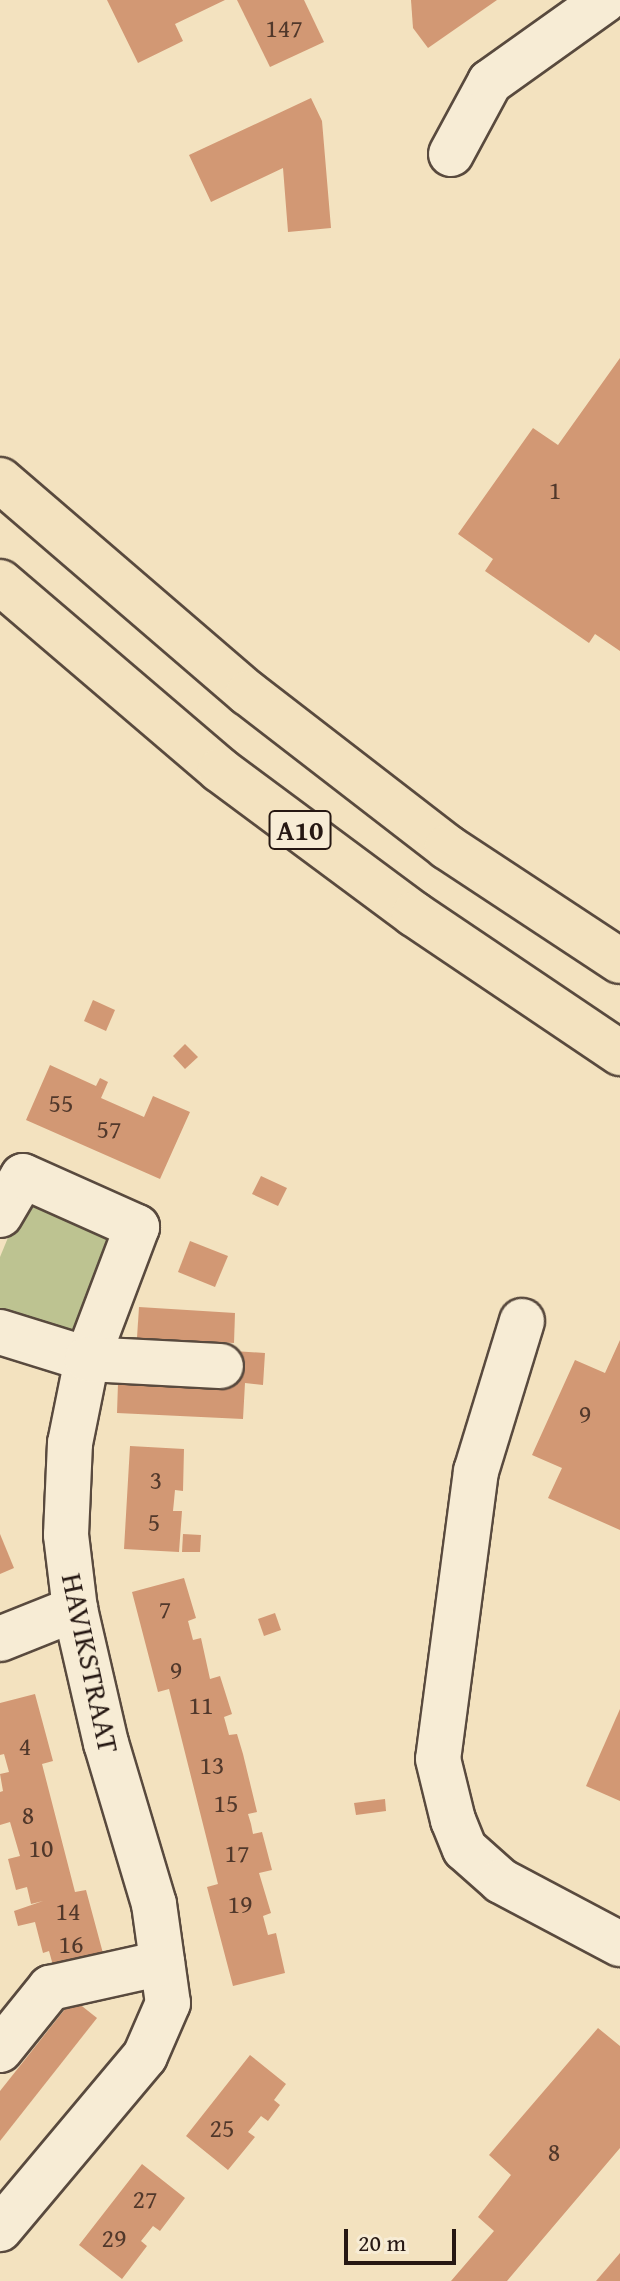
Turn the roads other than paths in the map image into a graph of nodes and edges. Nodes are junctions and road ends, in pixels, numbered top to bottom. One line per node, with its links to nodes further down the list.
1 (605, 0): 2 (street)
2 (451, 154)
3 (0, 480): 5 (highway, A10)
4 (0, 582): 6 (highway, A10)
5 (620, 961)
6 (620, 1053)
7 (0, 1215): 10 (street, HAVIKSTRAAT)
8 (522, 1321): 14 (street)
9 (0, 1332): 10 (street)
10 (87, 1359): 11 (street); 12 (street, HAVIKSTRAAT)
11 (221, 1366)
12 (75, 1609): 13 (street); 15 (street, HAVIKSTRAAT)
13 (0, 1639)
14 (620, 1944)
15 (162, 1963): 16 (street); 17 (street, HAVIKSTRAAT)
16 (0, 2050)
17 (0, 2229)

